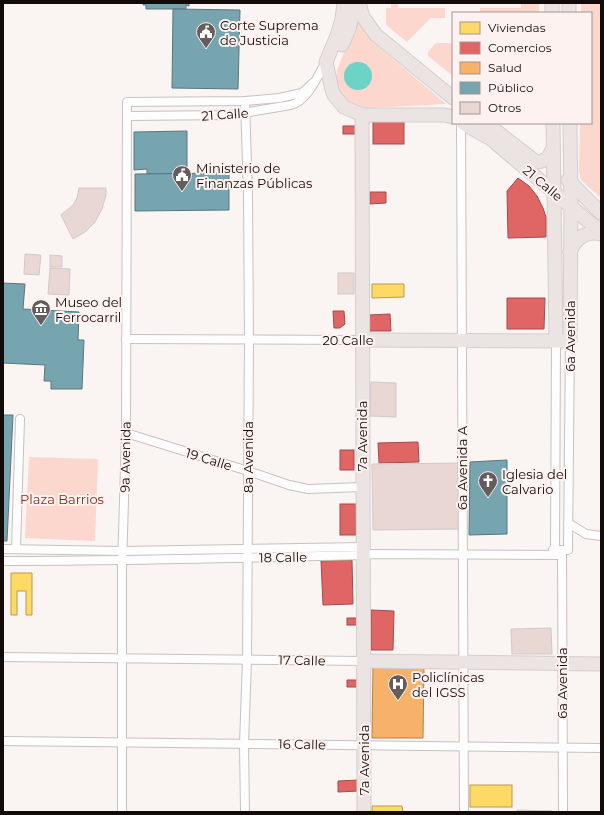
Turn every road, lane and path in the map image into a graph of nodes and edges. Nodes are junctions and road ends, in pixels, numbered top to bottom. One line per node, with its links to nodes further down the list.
1 (344, 3): 4 (main road)
2 (355, 3): 5 (main road)
3 (359, 3): 7 (main road)
4 (326, 62): 5 (main road); 6 (street, 21 Calle)
5 (328, 76): 11 (main road)
6 (313, 84): 8 (street, 21 Calle); 10 (street, 21 Calle)
7 (451, 98)
8 (245, 101): 9 (street, 21 Calle); 10 (street, 8a Avenida)
9 (127, 102): 12 (street, 9a Avenida)
10 (246, 113): 12 (street, 21 Calle); 30 (street, 8a Avenida)
11 (362, 115): 13 (main road); 31 (main road, 7a Avenida)
12 (127, 116): 29 (street, 9a Avenida)
13 (452, 117)
14 (462, 124): 32 (street, 6a Avenida A)
15 (464, 124): 20 (main road, 21 Calle)
16 (474, 124): 20 (main road)
17 (487, 124): 21 (main road, 21 Calle)
18 (553, 124): 21 (main road, 6a Avenida)
19 (570, 124): 23 (main road, 6a Avenida)
20 (490, 139): 24 (main road, 21 Calle)
21 (553, 148): 22 (main road, 6a Avenida)
22 (554, 166): 23 (main road, 21 Calle); 24 (main road, 6a Avenida)
23 (570, 182): 25 (main road, 6a Avenida); 26 (main road, 21 Calle)
24 (554, 192): 25 (main road, 21 Calle); 33 (main road, 6a Avenida)
25 (571, 206): 27 (main road, 21 Calle); 28 (main road, 6a Avenida)
26 (601, 212)
27 (601, 233): 28 (main road)
28 (570, 252): 34 (main road, 6a Avenida)
29 (126, 339): 30 (street, 20 Calle); 36 (street, 9a Avenida)
30 (249, 340): 31 (street, 20 Calle); 37 (street, 8a Avenida)
31 (362, 340): 32 (main road, 20 Calle); 38 (main road, 7a Avenida)
32 (462, 341): 33 (main road, 20 Calle); 47 (street, 6a Avenida A)
33 (556, 341): 34 (main road, 20 Calle); 46 (street, 6a Avenida)
34 (570, 341): 39 (street, 6a Avenida)
35 (20, 419): 43 (street)
36 (126, 433): 37 (street, 19 Calle); 44 (street, 9a Avenida)
37 (248, 471): 38 (street, 19 Calle); 41 (street, 8a Avenida)
38 (362, 487): 45 (main road, 7a Avenida)
39 (568, 523): 40 (street); 46 (street, 6a Avenida)
40 (601, 536)
41 (248, 548): 44 (street, 18 Calle); 45 (street, 18 Calle); 48 (street, 8a Avenida)
42 (3, 549): 43 (street, 18 Calle)
43 (16, 549): 44 (street, 18 Calle)
44 (122, 551): 49 (street, 9a Avenida)
45 (363, 551): 47 (street, 18 Calle); 48 (street, 18 Calle); 54 (main road, 7a Avenida)
46 (562, 551): 47 (street, 18 Calle); 56 (street, 6a Avenida)
47 (463, 552): 55 (street, 6a Avenida A)
48 (248, 558): 49 (street, 18 Calle); 53 (street, 8a Avenida)
49 (122, 560): 50 (street, 18 Calle); 52 (street, 9a Avenida)
50 (3, 561)
51 (3, 657): 52 (street, 17 Calle)
52 (121, 658): 53 (street, 17 Calle); 59 (street, 9a Avenida)
53 (247, 660): 54 (street, 17 Calle); 60 (street, 8a Avenida)
54 (363, 661): 55 (main road, 17 Calle); 61 (main road, 7a Avenida)
55 (463, 662): 56 (main road, 17 Calle); 62 (street, 6a Avenida A)
56 (562, 663): 57 (main road, 17 Calle); 63 (street, 6a Avenida)
57 (601, 664)
58 (3, 741): 59 (street, 16 Calle)
59 (122, 742): 60 (street, 16 Calle); 65 (street, 9a Avenida)
60 (244, 744): 61 (street, 16 Calle); 66 (street, 8a Avenida)
61 (364, 745): 62 (street, 16 Calle); 67 (main road, 7a Avenida)
62 (463, 746): 63 (street, 16 Calle); 68 (street, 6a Avenida A)
63 (562, 748): 64 (street, 16 Calle); 69 (street, 6a Avenida)
64 (601, 748)
65 (122, 812)
66 (245, 812)
67 (364, 812)
68 (464, 812)
69 (562, 812)

